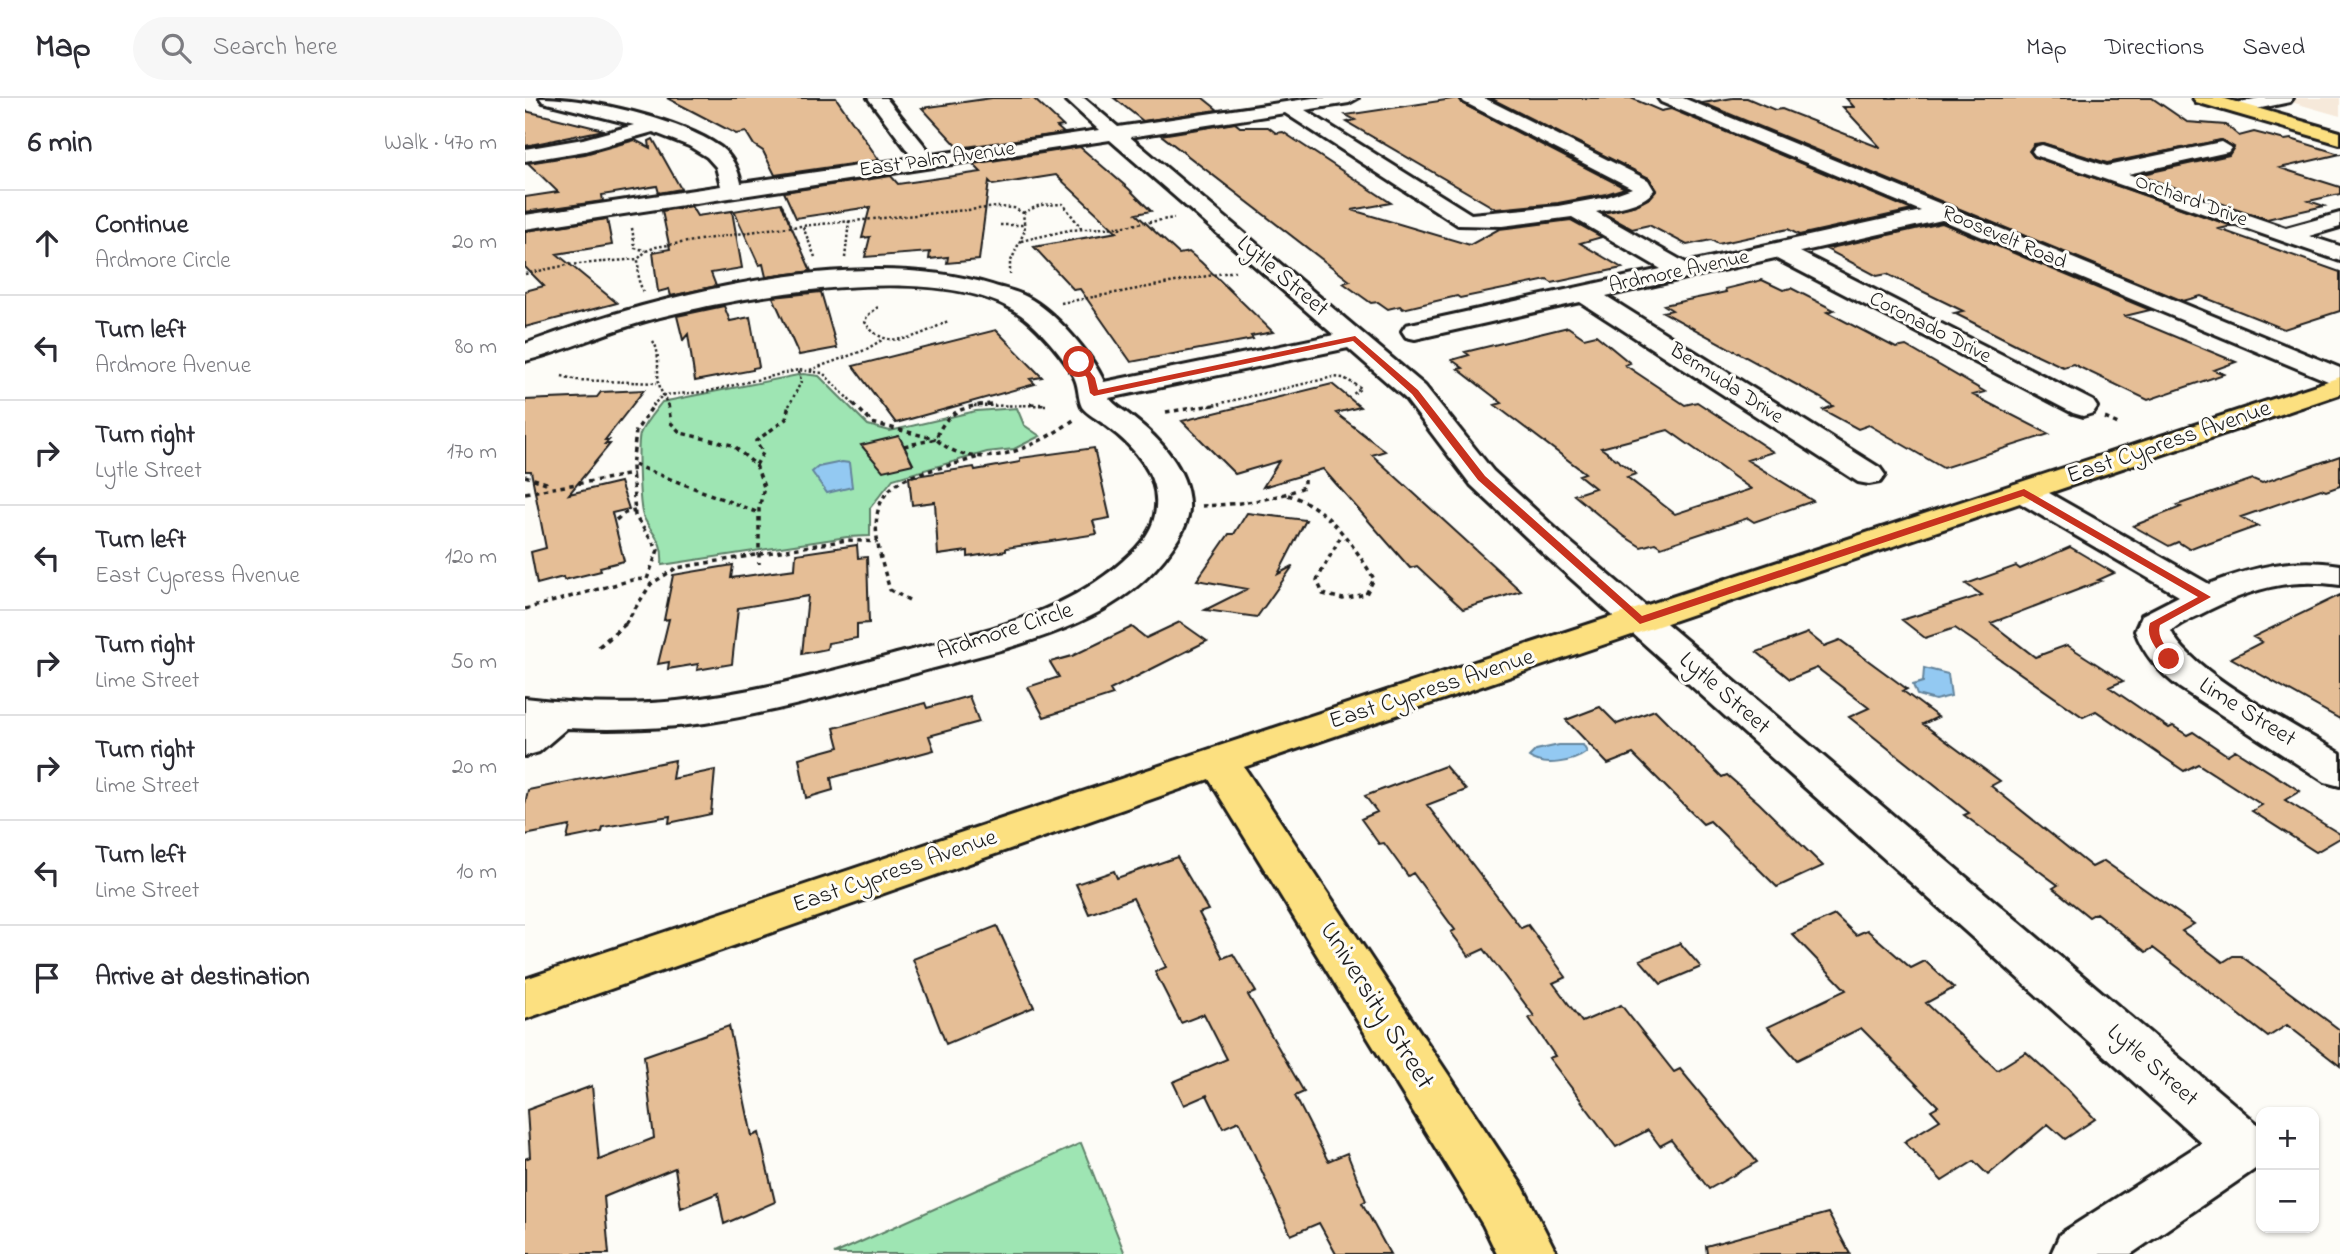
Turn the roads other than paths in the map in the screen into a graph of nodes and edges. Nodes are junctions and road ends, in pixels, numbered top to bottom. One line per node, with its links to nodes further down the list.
1 (549, 98): 12 (street)
2 (877, 98): 19 (street)
3 (1073, 98): 14 (street, Lytle Street)
4 (1349, 98): 10 (street, East Palm Avenue)
5 (1470, 98): 22 (street)
6 (1667, 98): 23 (street, Roosevelt Road)
7 (2202, 98): 9 (main road)
8 (2284, 98): 9 (street)
9 (2248, 103): 13 (main road); 15 (main road)
10 (1289, 108): 14 (street, East Palm Avenue); 22 (street)
11 (689, 116): 12 (street)
12 (654, 125): 18 (street); 21 (street)
13 (2340, 125)
14 (1117, 134): 19 (street, East Palm Avenue); 32 (street, Lytle Street)
15 (2340, 138)
16 (2221, 148): 20 (street)
17 (2042, 150): 20 (street, Orchard Drive)
18 (525, 155)
19 (927, 162): 21 (street, East Palm Avenue)
20 (2109, 172): 26 (street, Orchard Drive)
21 (732, 190): 25 (street, East Palm Avenue)
22 (1574, 209): 29 (street)
23 (1944, 213): 27 (street, Ardmore Avenue); 34 (street, Roosevelt Road)
24 (2340, 220): 26 (street)
25 (525, 222)
26 (2286, 234): 28 (street, Orchard Drive)
27 (1778, 250): 29 (street, Ardmore Avenue); 37 (street, Coronado Drive)
28 (2340, 254)
29 (1682, 271): 30 (street, Ardmore Avenue)
30 (1584, 293): 31 (street, Ardmore Avenue); 38 (street, Bermuda Drive)
31 (1415, 331)
32 (1360, 344): 36 (street); 42 (street, Lytle Street)
33 (525, 353): 36 (street, Ardmore Circle)
34 (2340, 379)
35 (2340, 385): 39 (main road, East Cypress Avenue)
36 (1100, 404): 43 (street, Ardmore Circle)
37 (2083, 407)
38 (1869, 475)
39 (2024, 492): 41 (street); 42 (main road, East Cypress Avenue)
40 (2340, 575): 41 (street)
41 (2206, 597): 46 (street, Lime Street)
42 (1640, 620): 45 (main road, East Cypress Avenue); 49 (street, Lytle Street)
43 (541, 713): 44 (street)
44 (525, 743)
45 (1219, 761): 47 (main road, East Cypress Avenue); 48 (main road, University Street)
46 (2340, 772)
47 (525, 999)
48 (1527, 1254)
49 (2081, 1254)

